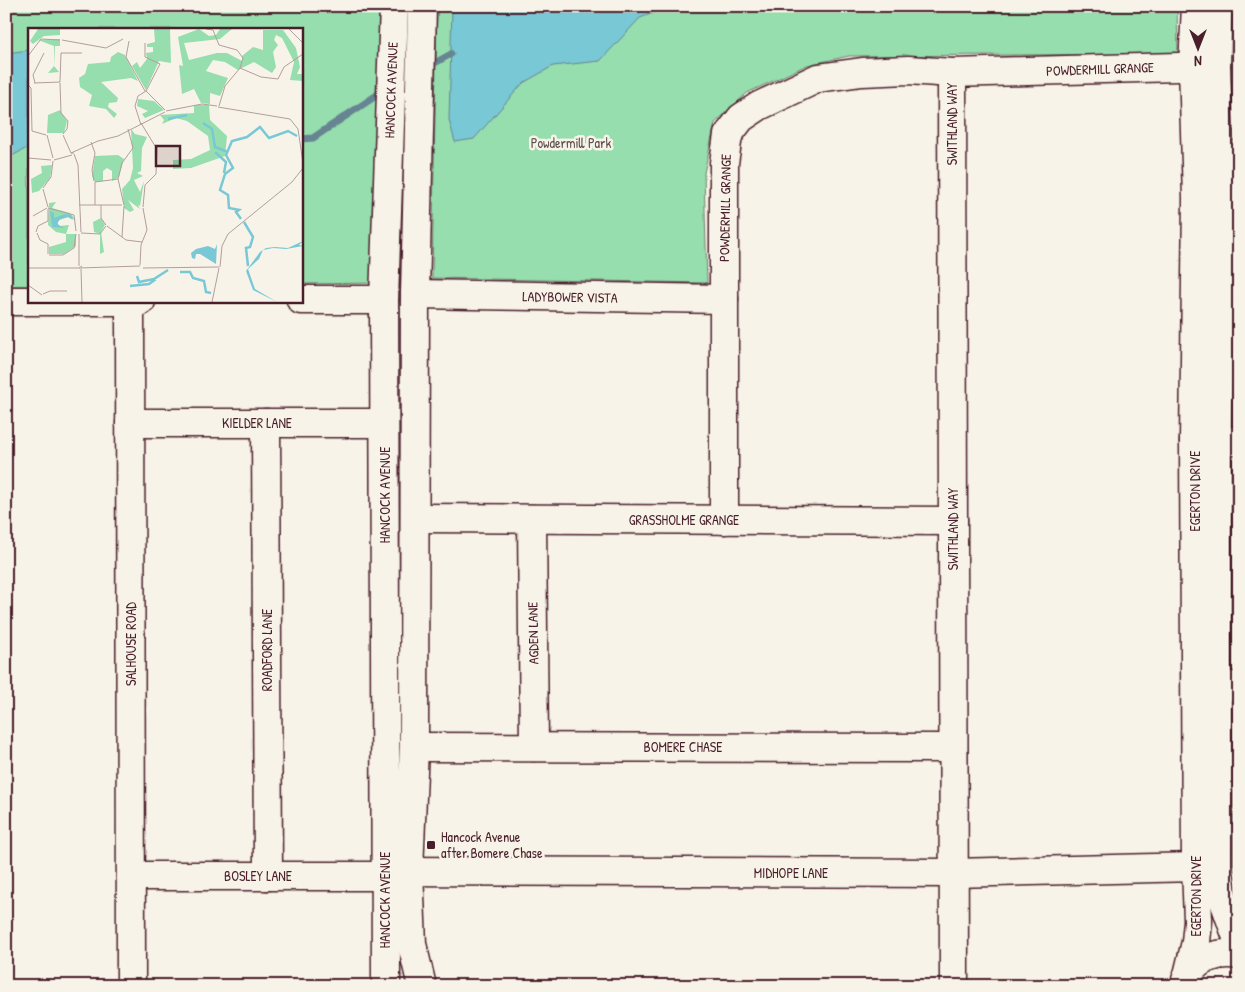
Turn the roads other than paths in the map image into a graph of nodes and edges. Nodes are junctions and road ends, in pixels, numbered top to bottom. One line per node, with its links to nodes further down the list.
1 (394, 6): 11 (street, HANCOCK AVENUE)
2 (422, 6): 8 (street, HANCOCK AVENUE)
3 (1196, 6): 5 (street, EGERTON DRIVE)
4 (1218, 6): 5 (street, EGERTON DRIVE)
5 (1205, 66): 6 (street, POWDERMILL GRANGE); 7 (street, EGERTON DRIVE)
6 (952, 73): 9 (street, POWDERMILL GRANGE); 22 (street, SWITHLAND WAY)
7 (1219, 198): 18 (street, EGERTON DRIVE)
8 (416, 294): 9 (street, LADYBOWER VISTA); 19 (street, HANCOCK AVENUE)
9 (724, 299): 21 (street, POWDERMILL GRANGE)
10 (302, 300): 11 (street)
11 (384, 300): 17 (street, HANCOCK AVENUE)
12 (6, 301): 13 (street)
13 (28, 301)
14 (130, 302): 15 (street, SALHOUSE ROAD)
15 (130, 423): 16 (street, KIELDER LANE); 30 (street, SALHOUSE ROAD)
16 (266, 423): 17 (street, KIELDER LANE); 31 (street, ROADFORD LANE)
17 (384, 423): 28 (street, HANCOCK AVENUE)
18 (1217, 441): 23 (street, EGERTON DRIVE)
19 (416, 518): 20 (street, GRASSHOLME GRANGE); 24 (street, HANCOCK AVENUE)
20 (532, 519): 21 (street, GRASSHOLME GRANGE); 25 (street, AGDEN LANE)
21 (724, 520): 22 (street, GRASSHOLME GRANGE)
22 (952, 522): 26 (street, SWITHLAND WAY)
23 (1217, 686): 27 (street, EGERTON DRIVE); 32 (street, EGERTON DRIVE)
24 (414, 747): 25 (street, BOMERE CHASE); 28 (street, HANCOCK AVENUE)
25 (534, 747): 26 (street, BOMERE CHASE)
26 (953, 748): 29 (street, SWITHLAND WAY)
27 (1196, 867): 29 (street, MIDHOPE LANE); 34 (street, EGERTON DRIVE)
28 (393, 873): 29 (street, MIDHOPE LANE); 31 (street, BOSLEY LANE); 35 (street, HANCOCK AVENUE); 36 (street, HANCOCK AVENUE)
29 (953, 874): 38 (street, SWITHLAND WAY)
30 (131, 876): 31 (street, BOSLEY LANE); 37 (street, SALHOUSE ROAD)
31 (268, 876)
32 (1239, 943)
33 (1239, 955): 34 (street, EGERTON DRIVE)
34 (1186, 980)
35 (426, 984): 36 (street)
36 (385, 985)
37 (131, 986)
38 (954, 986)

